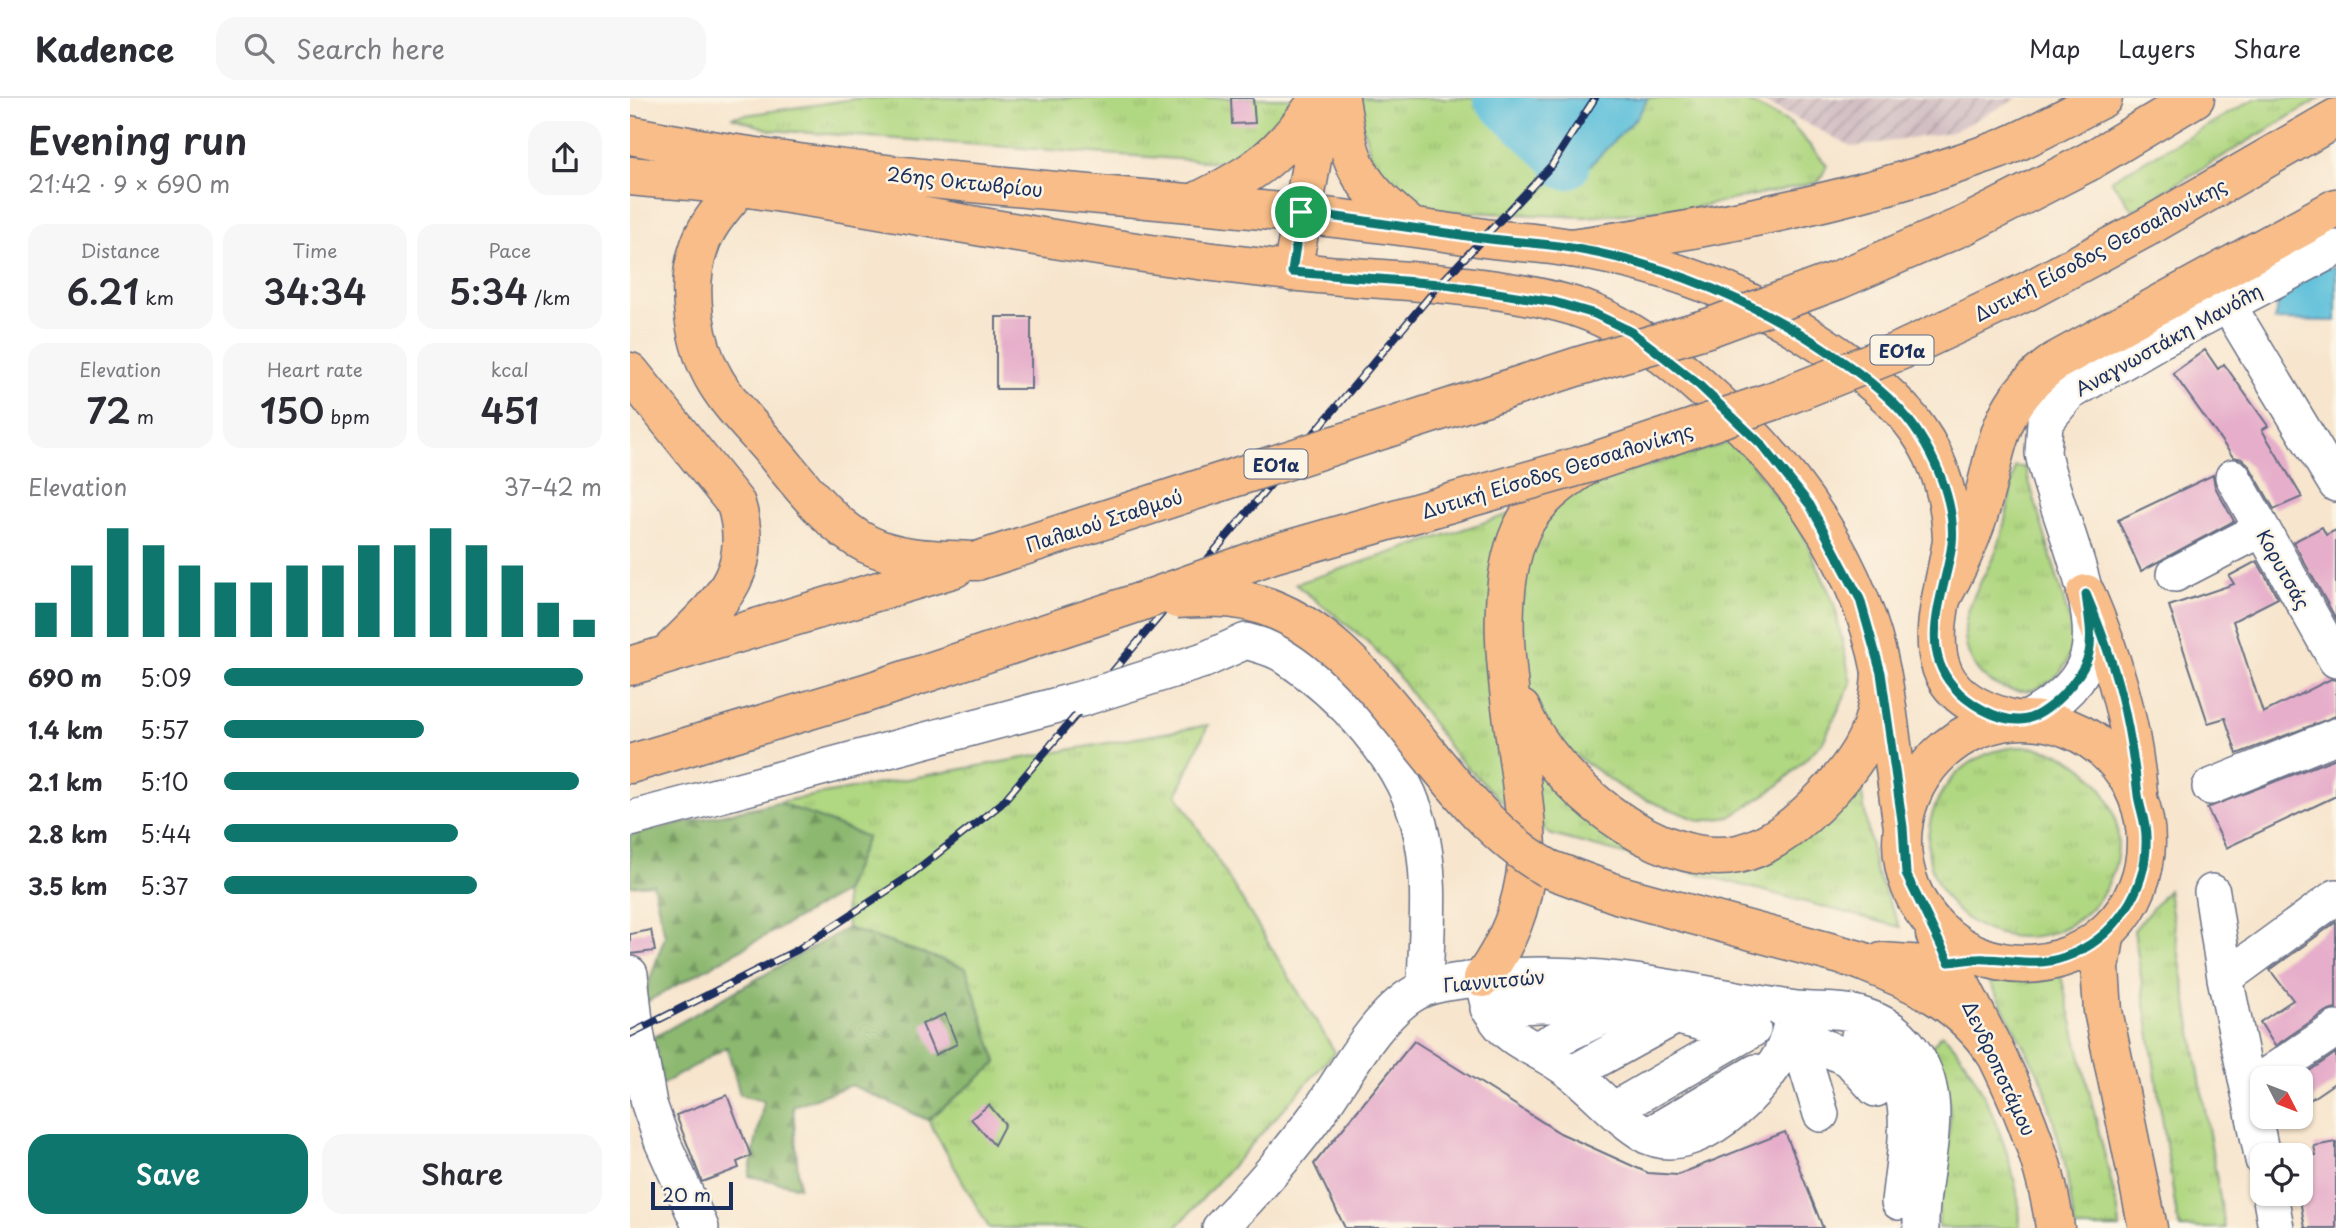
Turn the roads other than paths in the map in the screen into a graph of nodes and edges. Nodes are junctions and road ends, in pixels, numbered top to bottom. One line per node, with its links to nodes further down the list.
1 (1321, 98): 9 (main road); 11 (main road)
2 (1340, 98): 12 (main road)
3 (2103, 98): 13 (main road)
4 (2195, 98): 22 (main road, Παλαιού Σταθμού / ΕΟ1α, bridge)
5 (2336, 118): 18 (main road, Δυτική Είσοδος Θεσσαλονίκης / ΕΟ1α, bridge)
6 (630, 135): 9 (main road, 26ης Οκτωβρίου)
7 (630, 176): 8 (main road, 26ης Οκτωβρίου)
8 (740, 186): 15 (main road, 26ης Οκτωβρίου); 22 (main road)
9 (1196, 202): 11 (main road, 26ης Οκτωβρίου)
10 (2336, 208): 25 (main road)
11 (1301, 212): 12 (main road); 15 (main road)
12 (1409, 225): 13 (main road)
13 (1570, 248): 25 (main road)
14 (2336, 248): 16 (street, Αναγνωστάκη Μανόλη)
15 (1292, 272): 29 (main road, Δενδροποτάμου)
16 (2228, 306): 20 (street); 24 (street, Αναγνωστάκη Μανόλη)
17 (630, 372): 28 (main road)
18 (1590, 463): 26 (main road, Δυτική Είσοδος Θεσσαλονίκης / ΕΟ1α, bridge); 30 (main road, bridge)
19 (2233, 477): 21 (street, Κορυτσάς)
20 (2336, 484)
21 (2262, 529): 23 (street); 27 (street, Κορυτσάς)
22 (977, 561): 28 (main road, Παλαιού Σταθμού / ΕΟ1α)
23 (2175, 574)
24 (2086, 594): 31 (street, Αναγνωστάκη Μανόλη); 35 (main road)
25 (1941, 599): 31 (main road)
26 (1140, 602): 33 (main road, ΕΟ1α); 43 (main road, bridge)
27 (2336, 660)
28 (648, 661)
29 (1881, 673): 30 (main road); 37 (main road, Δενδροποτάμου)
30 (1509, 680): 48 (main road)
31 (2020, 720): 35 (main road, Δενδροποτάμου); 37 (main road, Δενδροποτάμου)
32 (2336, 736): 34 (street)
33 (630, 764)
34 (2210, 787)
35 (2138, 798): 41 (main road, Δενδροποτάμου)
36 (630, 818): 47 (street, bridge)
37 (1903, 827): 40 (main road, Δενδροποτάμου)
38 (2212, 892): 46 (street)
39 (2336, 897): 46 (street)
40 (1926, 915): 42 (main road, Δενδροποτάμου); 44 (main road, Δενδροποτάμου)
41 (2106, 932): 42 (main road, Δενδροποτάμου); 67 (main road, Δενδροποτάμου)
42 (1988, 959): 44 (main road)
43 (1859, 960): 44 (main road); 55 (main road)
44 (1949, 962): 55 (main road, Δενδροποτάμου)
45 (630, 974): 63 (street)
46 (2225, 978): 56 (street)
47 (1425, 988): 48 (street, Γιαννιτσών); 64 (street, Γιαννιτσών)
48 (1486, 993): 49 (street); 51 (street, Γιαννιτσών); 54 (street)
49 (1625, 1006): 50 (street); 54 (street)
50 (1678, 1015): 53 (street); 58 (street)
51 (1800, 1023): 53 (street); 57 (street); 58 (street); 59 (street); 65 (street, Γιαννιτσών); 66 (street, Γιαννιτσών)
52 (2336, 1029): 56 (street)
53 (1728, 1032): 58 (street)
54 (1538, 1048): 58 (street)
55 (1995, 1053): 62 (main road, Δενδροποτάμου)
56 (2248, 1088): 60 (street)
57 (1876, 1089)
58 (1595, 1093)
59 (1821, 1114)
60 (2259, 1143)
61 (2272, 1206): 68 (street)
62 (2049, 1216)
63 (701, 1228)
64 (1220, 1228)
65 (1897, 1228)
66 (1921, 1228)
67 (2148, 1228)
68 (2276, 1228)

